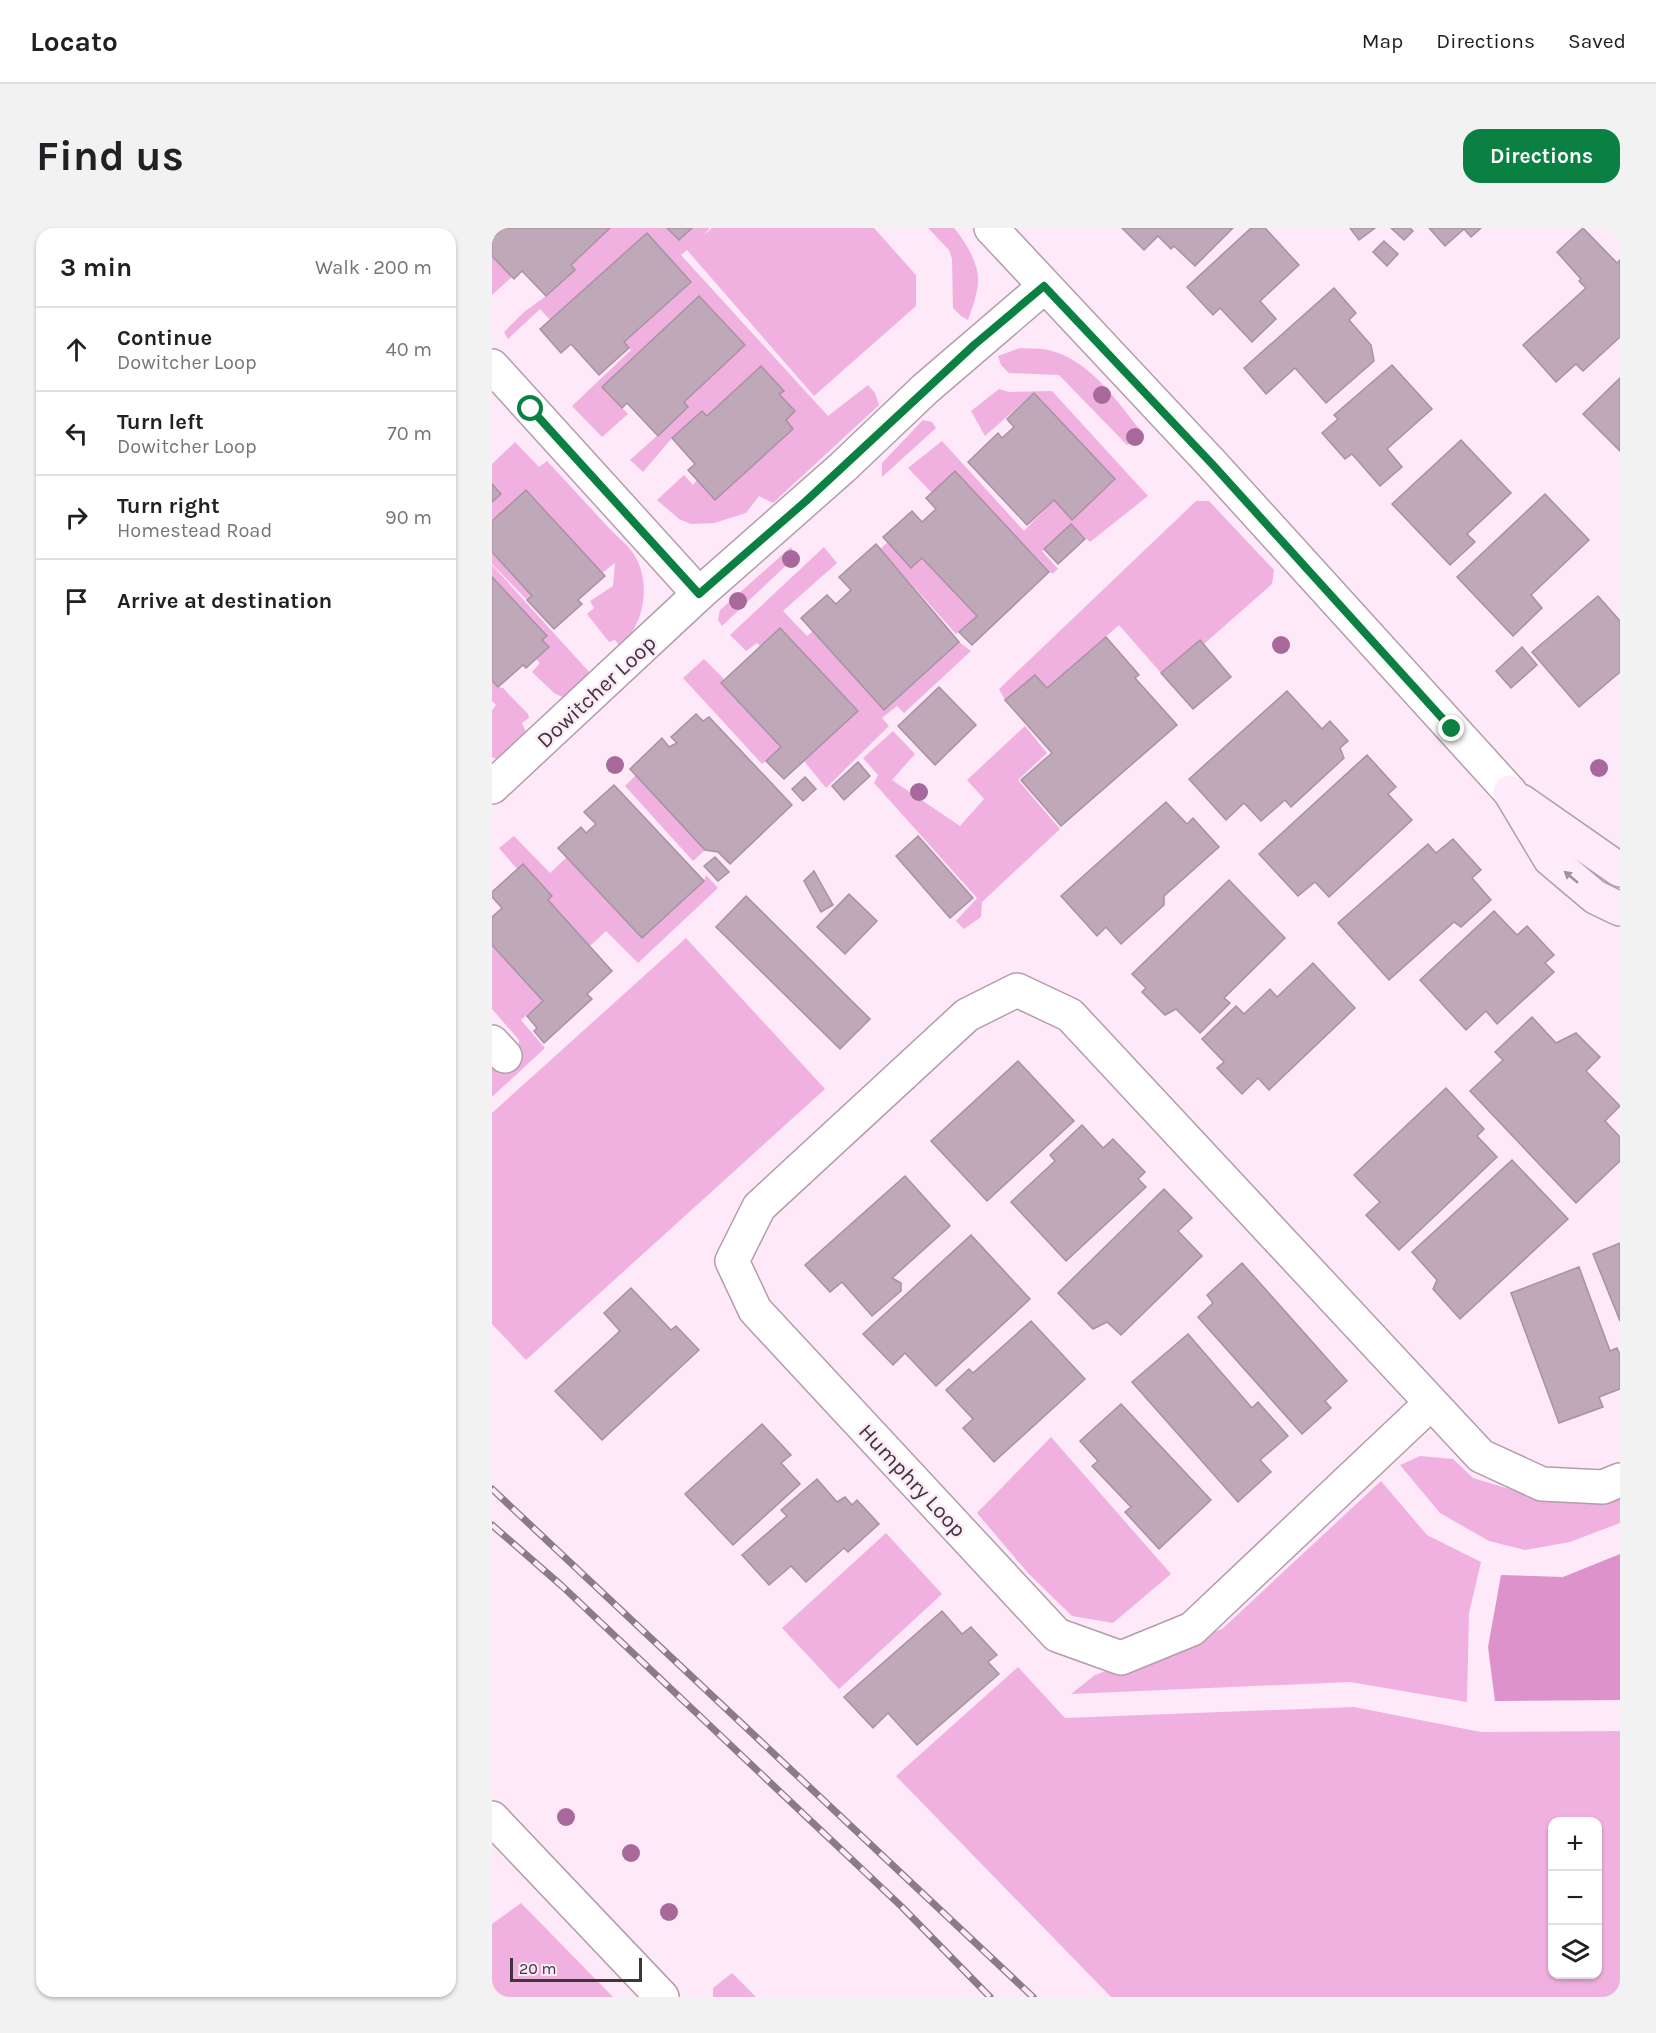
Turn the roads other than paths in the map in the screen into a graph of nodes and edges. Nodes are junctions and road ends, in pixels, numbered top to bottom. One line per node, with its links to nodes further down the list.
1 (991, 228): 2 (street)
2 (1044, 286): 4 (street, Dowitcher Loop); 6 (street)
3 (492, 366): 4 (street)
4 (699, 594): 5 (street, Dowitcher Loop)
5 (492, 787)
6 (1510, 792): 7 (street); 8 (street, one-way to 6)
7 (1620, 870)
8 (1620, 909)
9 (1431, 1403): 9 (street, Humphry Loop); 10 (street)
10 (1620, 1480)
11 (492, 1818): 12 (street)
12 (662, 1997)

